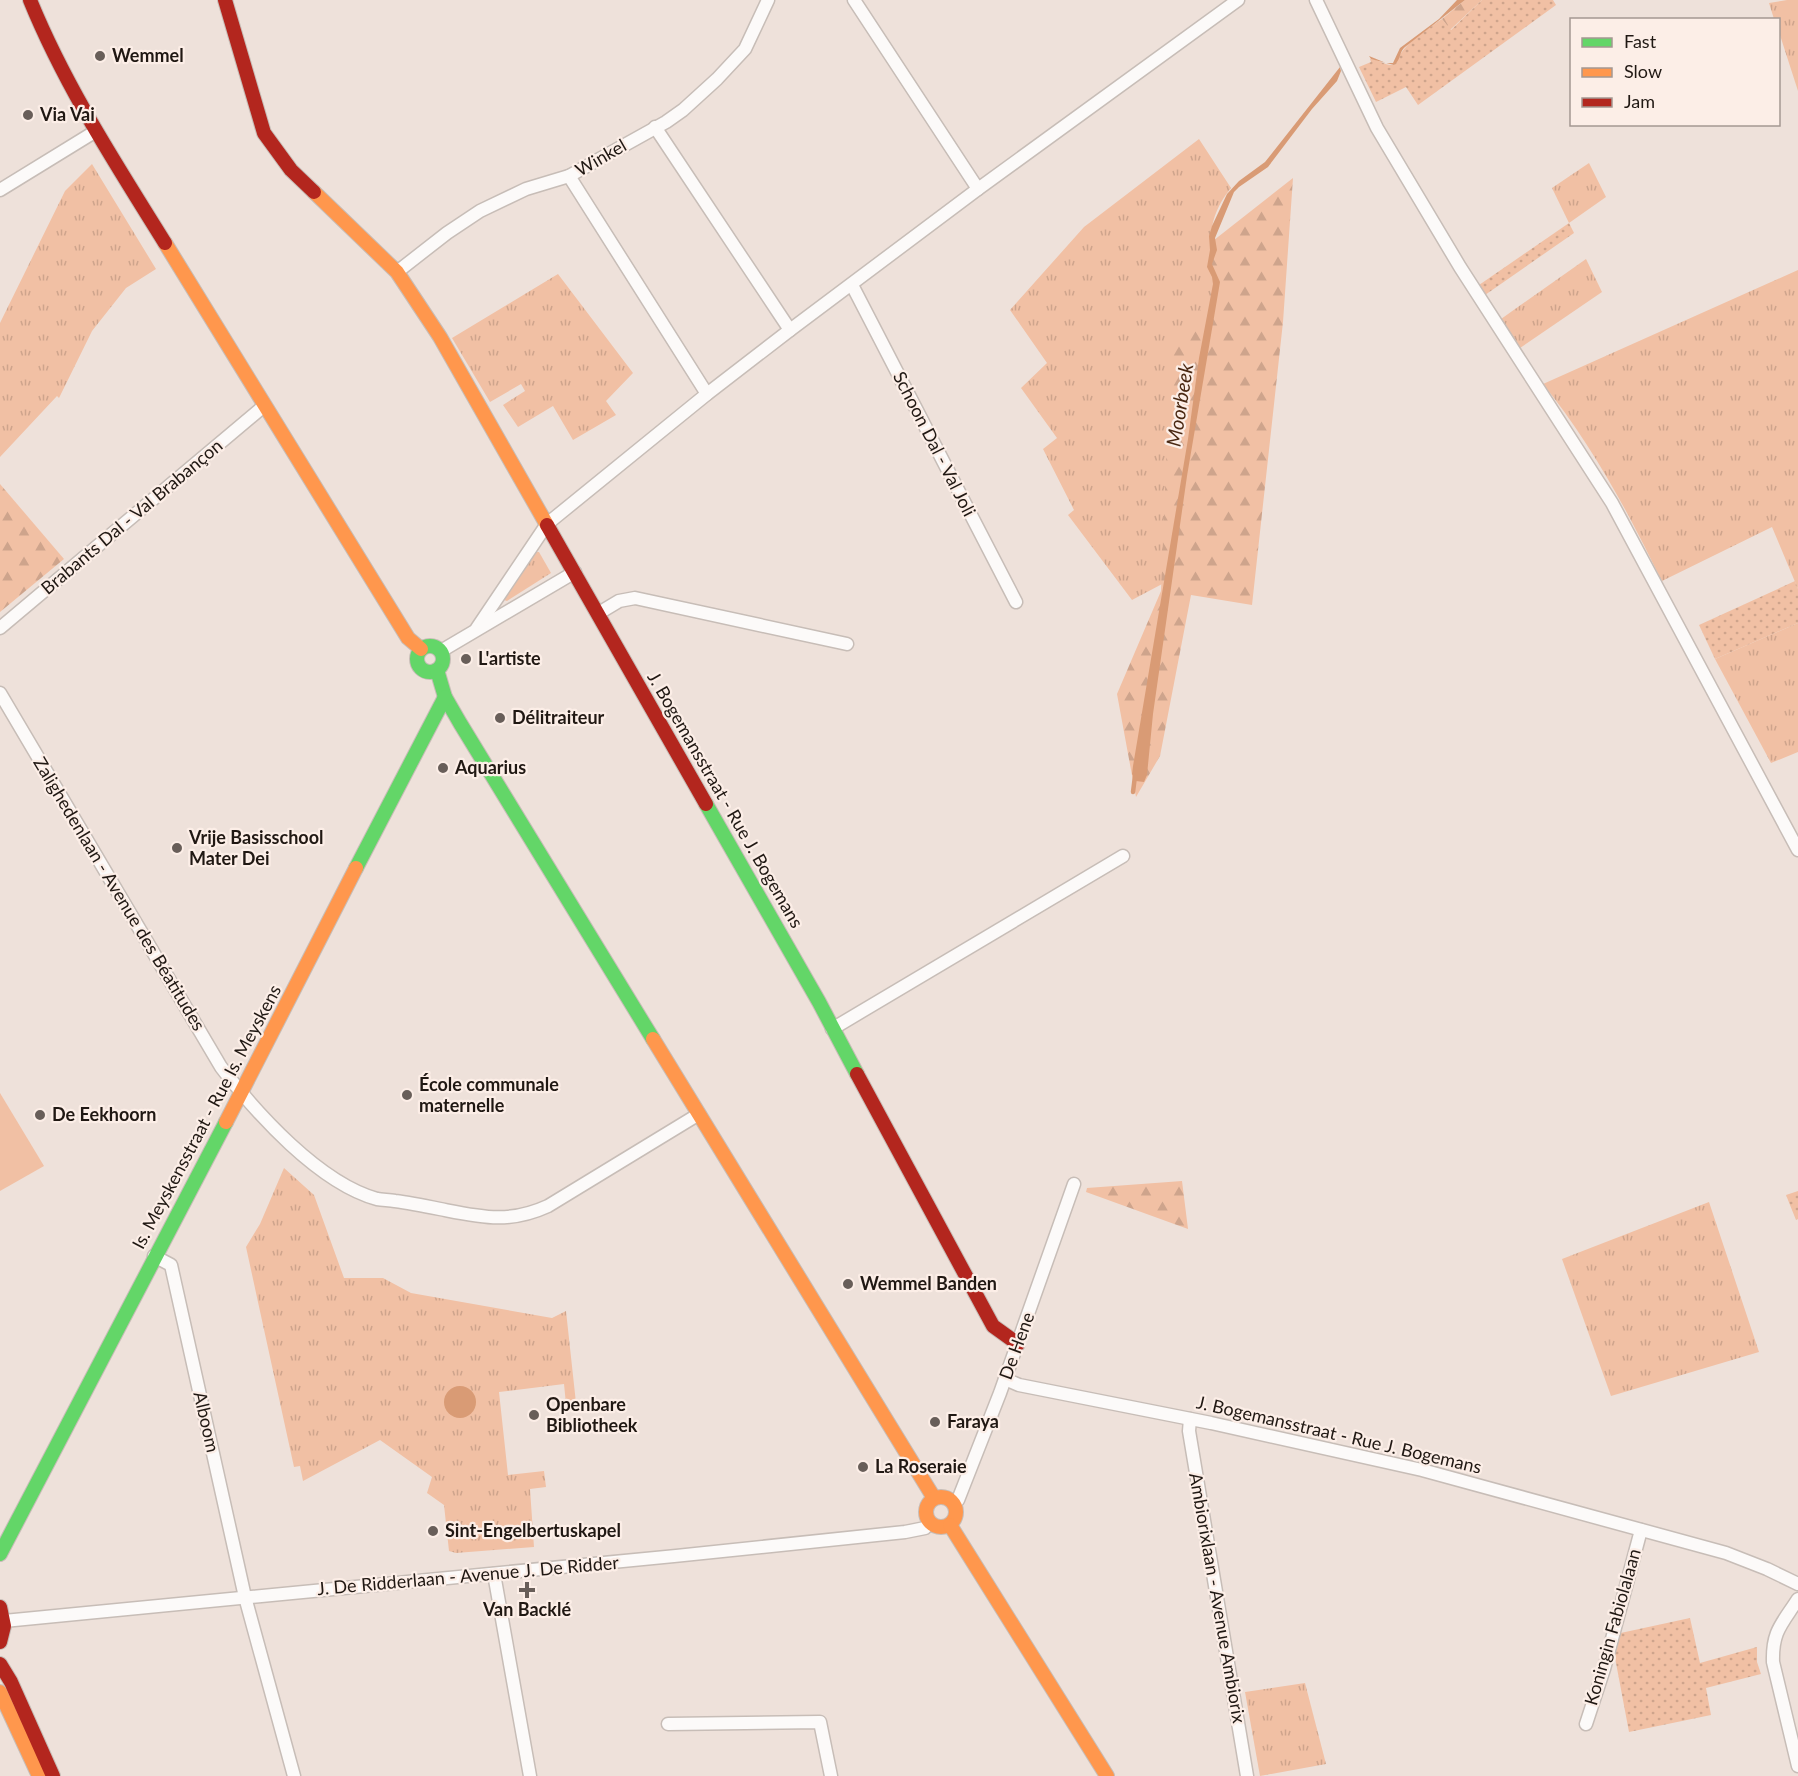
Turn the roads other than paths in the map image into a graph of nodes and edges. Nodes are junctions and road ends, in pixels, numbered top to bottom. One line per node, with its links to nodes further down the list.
1 (30, 0): 8 (street)
2 (225, 0): 12 (street, J. Bogemansstraat - Rue J. Bogemans)
3 (768, 0): 7 (street, Winkel)
4 (854, 0): 10 (street)
5 (1238, 0): 10 (street)
6 (1316, 0): 29 (street)
7 (655, 127): 9 (street, Winkel); 14 (street)
8 (96, 131): 11 (street); 16 (street)
9 (569, 176): 12 (street, Winkel); 15 (street)
10 (978, 189): 13 (street)
11 (0, 190)
12 (397, 272): 17 (street, J. Bogemansstraat - Rue J. Bogemans)
13 (852, 285): 14 (street); 19 (street, Schoon Dal - Val Joli)
14 (790, 330): 15 (street)
15 (707, 394): 17 (street)
16 (264, 406): 21 (street, Brabants Dal - Val Brabançon); 24 (street)
17 (547, 524): 18 (street, J. Bogemansstraat - Rue J. Bogemans); 22 (street)
18 (575, 572): 20 (street, J. Bogemansstraat - Rue J. Bogemans); 22 (street)
19 (1016, 603)
20 (599, 613): 23 (street); 31 (street, J. Bogemansstraat - Rue J. Bogemans)
21 (0, 628)
22 (477, 628): 25 (street)
23 (847, 644)
24 (421, 649): 25 (street); 26 (street)
25 (441, 651): 26 (street)
26 (437, 670): 28 (street)
27 (0, 693): 32 (street, Zalighedenlaan - Avenue des Béatitudes)
28 (445, 697): 32 (street, Is. Meyskensstraat - Rue Is. Meyskens); 33 (street)
29 (1798, 850)
30 (1123, 856): 31 (street)
31 (832, 1029): 36 (street, J. Bogemansstraat - Rue J. Bogemans)
32 (241, 1093): 33 (street, Zalighedenlaan - Avenue des Béatitudes); 35 (street, Is. Meyskensstraat - Rue Is. Meyskens)
33 (699, 1114): 39 (street)
34 (1074, 1184): 36 (street, De Hene)
35 (154, 1256): 44 (street, Is. Meyskensstraat - Rue Is. Meyskens); 47 (street, Alboom)
36 (1018, 1344): 37 (street, De Hene)
37 (1005, 1379): 38 (street, J. Bogemansstraat - Rue J. Bogemans); 40 (street, De Hene)
38 (1190, 1419): 43 (street, J. Bogemansstraat - Rue J. Bogemans); 62 (street, Ambiorixlaan - Avenue Ambiorix)
39 (934, 1498): 40 (street); 41 (street)
40 (953, 1503): 42 (street)
41 (929, 1523): 42 (street); 45 (street, J. De Ridderlaan - Avenue J. De Ridder)
42 (950, 1525): 61 (street)
43 (1641, 1530): 46 (street, J. Bogemansstraat - Rue J. Bogemans); 53 (street, Koningin Fabiolalaan)
44 (0, 1554)
45 (494, 1574): 47 (street, J. De Ridderlaan - Avenue J. De Ridder); 59 (street)
46 (1798, 1584)
47 (245, 1597): 49 (street, J. De Ridderlaan - Avenue J. De Ridder); 58 (street, Alboom)
48 (1798, 1599): 55 (street)
49 (2, 1614): 50 (street)
50 (0, 1642)
51 (0, 1664): 57 (street)
52 (0, 1692): 56 (street)
53 (1586, 1724)
54 (668, 1725): 60 (street)
55 (1798, 1766)
56 (39, 1776)
57 (53, 1776)
58 (294, 1776)
59 (530, 1776)
60 (831, 1776)
61 (1107, 1776)
62 (1247, 1776)

